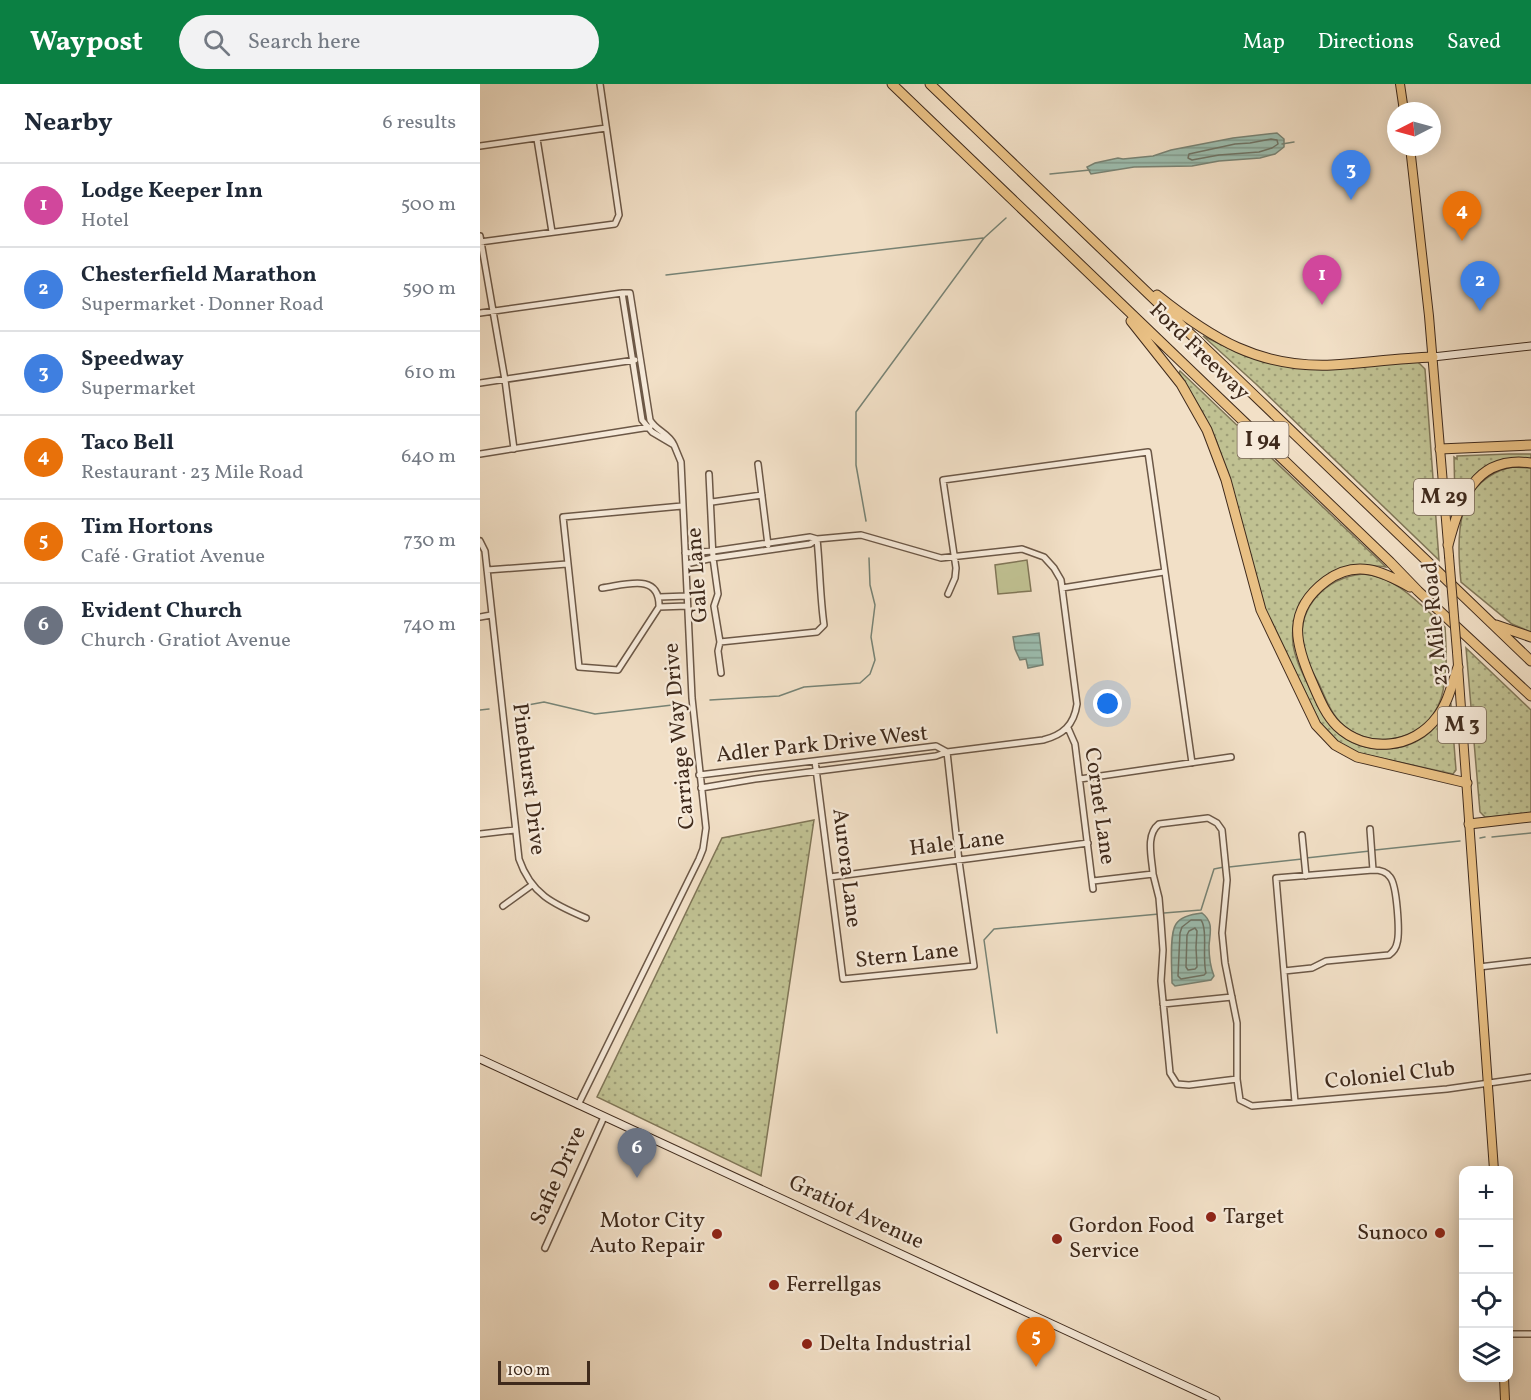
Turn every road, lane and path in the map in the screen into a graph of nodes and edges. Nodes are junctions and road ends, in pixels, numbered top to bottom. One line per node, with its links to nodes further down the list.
1 (600, 84): 6 (street)
2 (892, 84): 13 (highway, Ford Freeway / I 94)
3 (930, 84): 12 (highway, Ford Freeway / I 94)
4 (1400, 84): 5 (main road)
5 (1403, 102)
6 (606, 128): 7 (street); 10 (street)
7 (537, 139): 8 (street); 10 (street)
8 (480, 146)
9 (1411, 156): 18 (main road, 23 Mile Road / M 29)
10 (552, 232): 11 (street)
11 (480, 240): 15 (street)
12 (1118, 265): 18 (highway); 56 (highway, Ford Freeway / I 94)
13 (1107, 291): 48 (highway, Ford Freeway / I 94); 72 (highway)
14 (622, 293): 15 (street); 19 (street); 20 (street)
15 (494, 312): 16 (street); 21 (street)
16 (480, 313)
17 (1531, 346): 18 (main road)
18 (1433, 357): 26 (main road, 23 Mile Road / M 29)
19 (640, 359): 20 (street); 23 (street)
20 (633, 360): 21 (street); 23 (street)
21 (505, 380): 22 (street); 25 (street)
22 (480, 383)
23 (651, 427): 25 (street); 33 (street, Carriage Way Drive)
24 (1531, 445): 26 (highway)
25 (514, 449): 27 (street)
26 (1440, 449): 37 (main road, 23 Mile Road / M 29)
27 (480, 454)
28 (1531, 463): 37 (highway)
29 (758, 464): 31 (street)
30 (710, 474): 32 (street, Gale Lane)
31 (762, 495): 32 (street); 36 (street)
32 (712, 502): 40 (street, Gale Lane)
33 (682, 506): 39 (street, Carriage Way Drive); 42 (street)
34 (817, 539): 36 (street); 38 (street); 41 (street); 58 (street)
35 (480, 541): 44 (street, Pinehurst Drive)
36 (768, 543): 38 (street); 40 (street)
37 (1448, 544): 59 (main road, 23 Mile Road / M 29, bridge)
38 (769, 550): 40 (street)
39 (685, 552): 40 (street); 43 (street, Carriage Way Drive)
40 (713, 554): 43 (street); 58 (street, Gale Lane)
41 (955, 557): 45 (street); 47 (street); 49 (street)
42 (567, 564): 44 (street); 53 (street)
43 (686, 564): 50 (street, Carriage Way Drive)
44 (487, 570): 54 (street, Pinehurst Drive)
45 (1164, 572): 47 (street); 68 (street)
46 (602, 588): 51 (street)
47 (1062, 588): 64 (street)
48 (1418, 591): 61 (highway); 63 (highway, Ford Freeway / I 94)
49 (948, 594)
50 (687, 596): 51 (street); 52 (street, Carriage Way Drive)
51 (659, 597): 53 (street)
52 (687, 606): 53 (street); 70 (street, Carriage Way Drive)
53 (659, 607)
54 (491, 615): 55 (street); 76 (street, Pinehurst Drive)
55 (480, 617)
56 (1492, 623): 57 (highway); 60 (highway, Ford Freeway / I 94)
57 (1531, 637)
58 (720, 642): 62 (street, Gale Lane)
59 (1457, 652): 61 (main road, 23 Mile Road / M 3)
60 (1531, 661)
61 (1458, 667): 72 (main road, 23 Mile Road / M 3)
62 (721, 673)
63 (1531, 696)
64 (1068, 728): 65 (street, Adler Park Drive West); 71 (street, Cornet Lane)
65 (947, 752): 67 (street, Adler Park Drive West); 69 (street, Adler Park Drive West); 81 (street)
66 (1231, 757): 68 (street)
67 (815, 761): 69 (street, Aurora Lane); 70 (street, Adler Park Drive West)
68 (1192, 763): 71 (street)
69 (817, 770): 73 (street, Adler Park Drive West); 85 (street, Aurora Lane)
70 (699, 775): 73 (street, Carriage Way Drive)
71 (1080, 779): 80 (street, Cornet Lane)
72 (1467, 783): 75 (main road, 23 Mile Road / M 3)
73 (701, 788): 102 (street, Carriage Way Drive)
74 (1531, 817): 75 (highway)
75 (1469, 824): 92 (main road, 23 Mile Road / M 3)
76 (515, 830): 78 (street); 87 (street, Pinehurst Drive)
77 (1370, 830): 82 (street)
78 (480, 834)
79 (1302, 835): 84 (street)
80 (1088, 843): 81 (street, Hale Lane); 86 (street, Cornet Lane)
81 (959, 861): 85 (street, Hale Lane); 94 (street, Stern Lane)
82 (1373, 870): 84 (street); 93 (street)
83 (1153, 874): 86 (street); 95 (street); 96 (street)
84 (1306, 876): 93 (street)
85 (830, 877): 94 (street, Aurora Lane)
86 (1092, 881): 88 (street, Cornet Lane)
87 (532, 885): 89 (street); 90 (street, Pinehurst Drive)
88 (1094, 889)
89 (503, 906)
90 (586, 918)
91 (1531, 961): 92 (street)
92 (1479, 967): 100 (main road, 23 Mile Road / M 3)
93 (1284, 971): 101 (street)
94 (843, 980)
95 (1232, 997): 96 (street); 99 (street)
96 (1163, 1004): 99 (street)
97 (480, 1059): 102 (main road, Gratiot Avenue)
98 (1531, 1077): 100 (street, Coloniel Club)
99 (1237, 1079): 101 (street, Coloniel Club)
100 (1488, 1083): 101 (street, Coloniel Club); 104 (main road, 23 Mile Road / M 3)
101 (1295, 1102)
102 (578, 1106): 103 (main road, Gratiot Avenue)
103 (604, 1117): 105 (street, Safie Drive); 109 (main road, Gratiot Avenue)
104 (1494, 1166)
105 (545, 1248)
106 (1513, 1334): 107 (street)
107 (1531, 1335)
108 (1504, 1382): 110 (main road)
109 (1216, 1400)
110 (1505, 1400)

